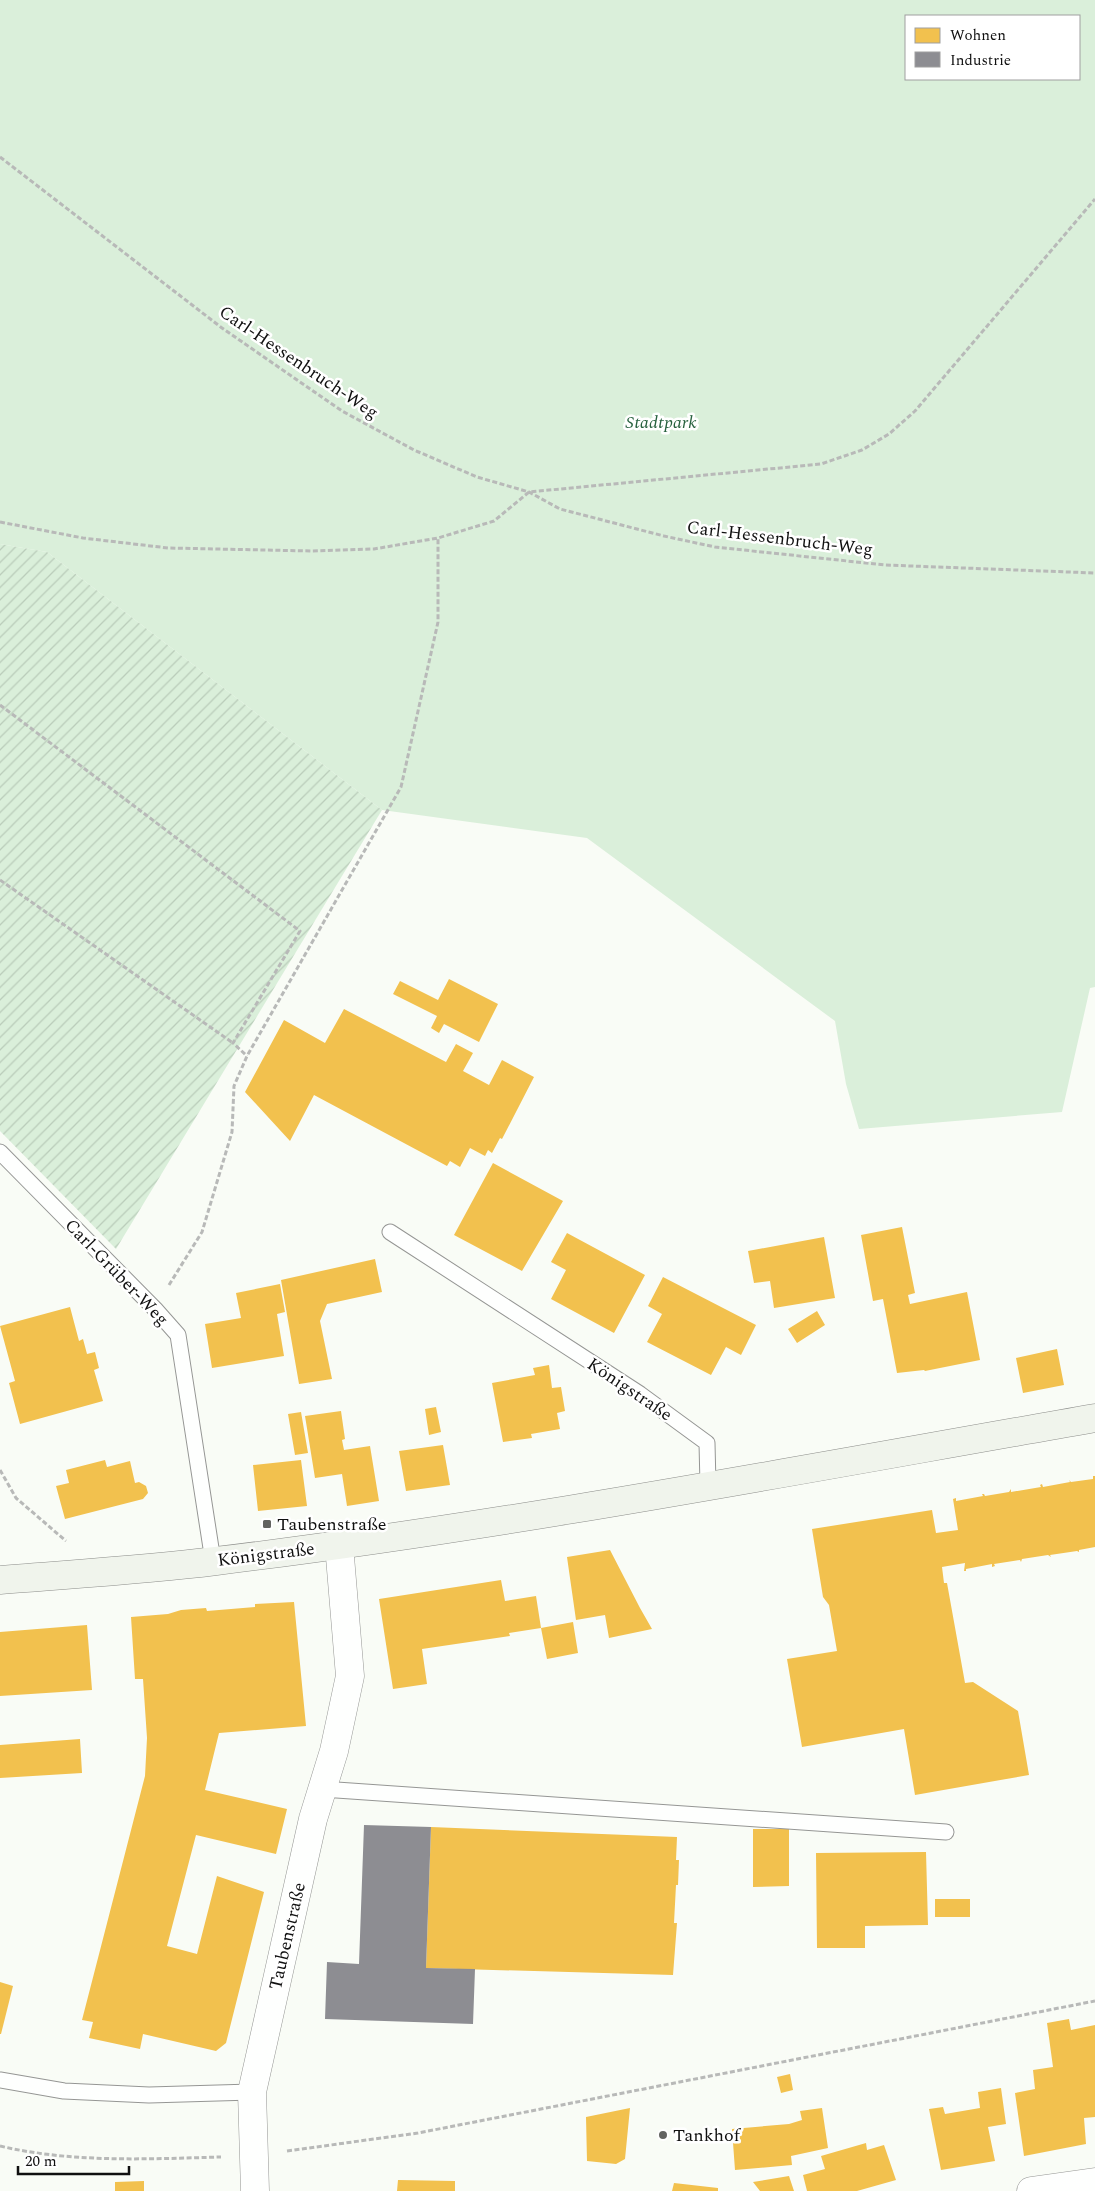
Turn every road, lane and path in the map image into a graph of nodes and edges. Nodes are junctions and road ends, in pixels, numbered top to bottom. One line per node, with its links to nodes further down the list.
1 (0, 157): 3 (path, Carl-Hessenbruch-Weg)
2 (1095, 199): 3 (path)
3 (529, 492): 5 (path); 6 (path, Carl-Hessenbruch-Weg)
4 (0, 522): 5 (path)
5 (438, 538): 10 (path)
6 (1095, 573)
7 (0, 705): 9 (path)
8 (0, 880): 9 (path)
9 (233, 1043): 10 (path)
10 (247, 1056): 13 (path)
11 (0, 1152): 13 (lane, Carl-Grüber-Weg)
12 (390, 1232): 16 (lane, Königstraße)
13 (155, 1309): 18 (lane, Carl-Grüber-Weg)
14 (1095, 1418): 16 (main road, Königstraße)
15 (0, 1470): 19 (path)
16 (708, 1485): 17 (main road, Königstraße)
17 (340, 1545): 18 (main road, Königstraße); 21 (street, Taubenstraße)
18 (213, 1561): 19 (main road, Königstraße)
19 (100, 1572): 20 (main road, Königstraße)
20 (0, 1580)
21 (322, 1789): 22 (lane); 25 (street, Taubenstraße)
22 (946, 1832)
23 (1095, 2001): 27 (path)
24 (0, 2080): 25 (lane)
25 (252, 2092): 27 (street, Taubenstraße)
26 (0, 2146): 27 (path)
27 (255, 2156): 29 (street, Taubenstraße)
28 (1095, 2182): 30 (street)
29 (255, 2191)
30 (1031, 2191)

